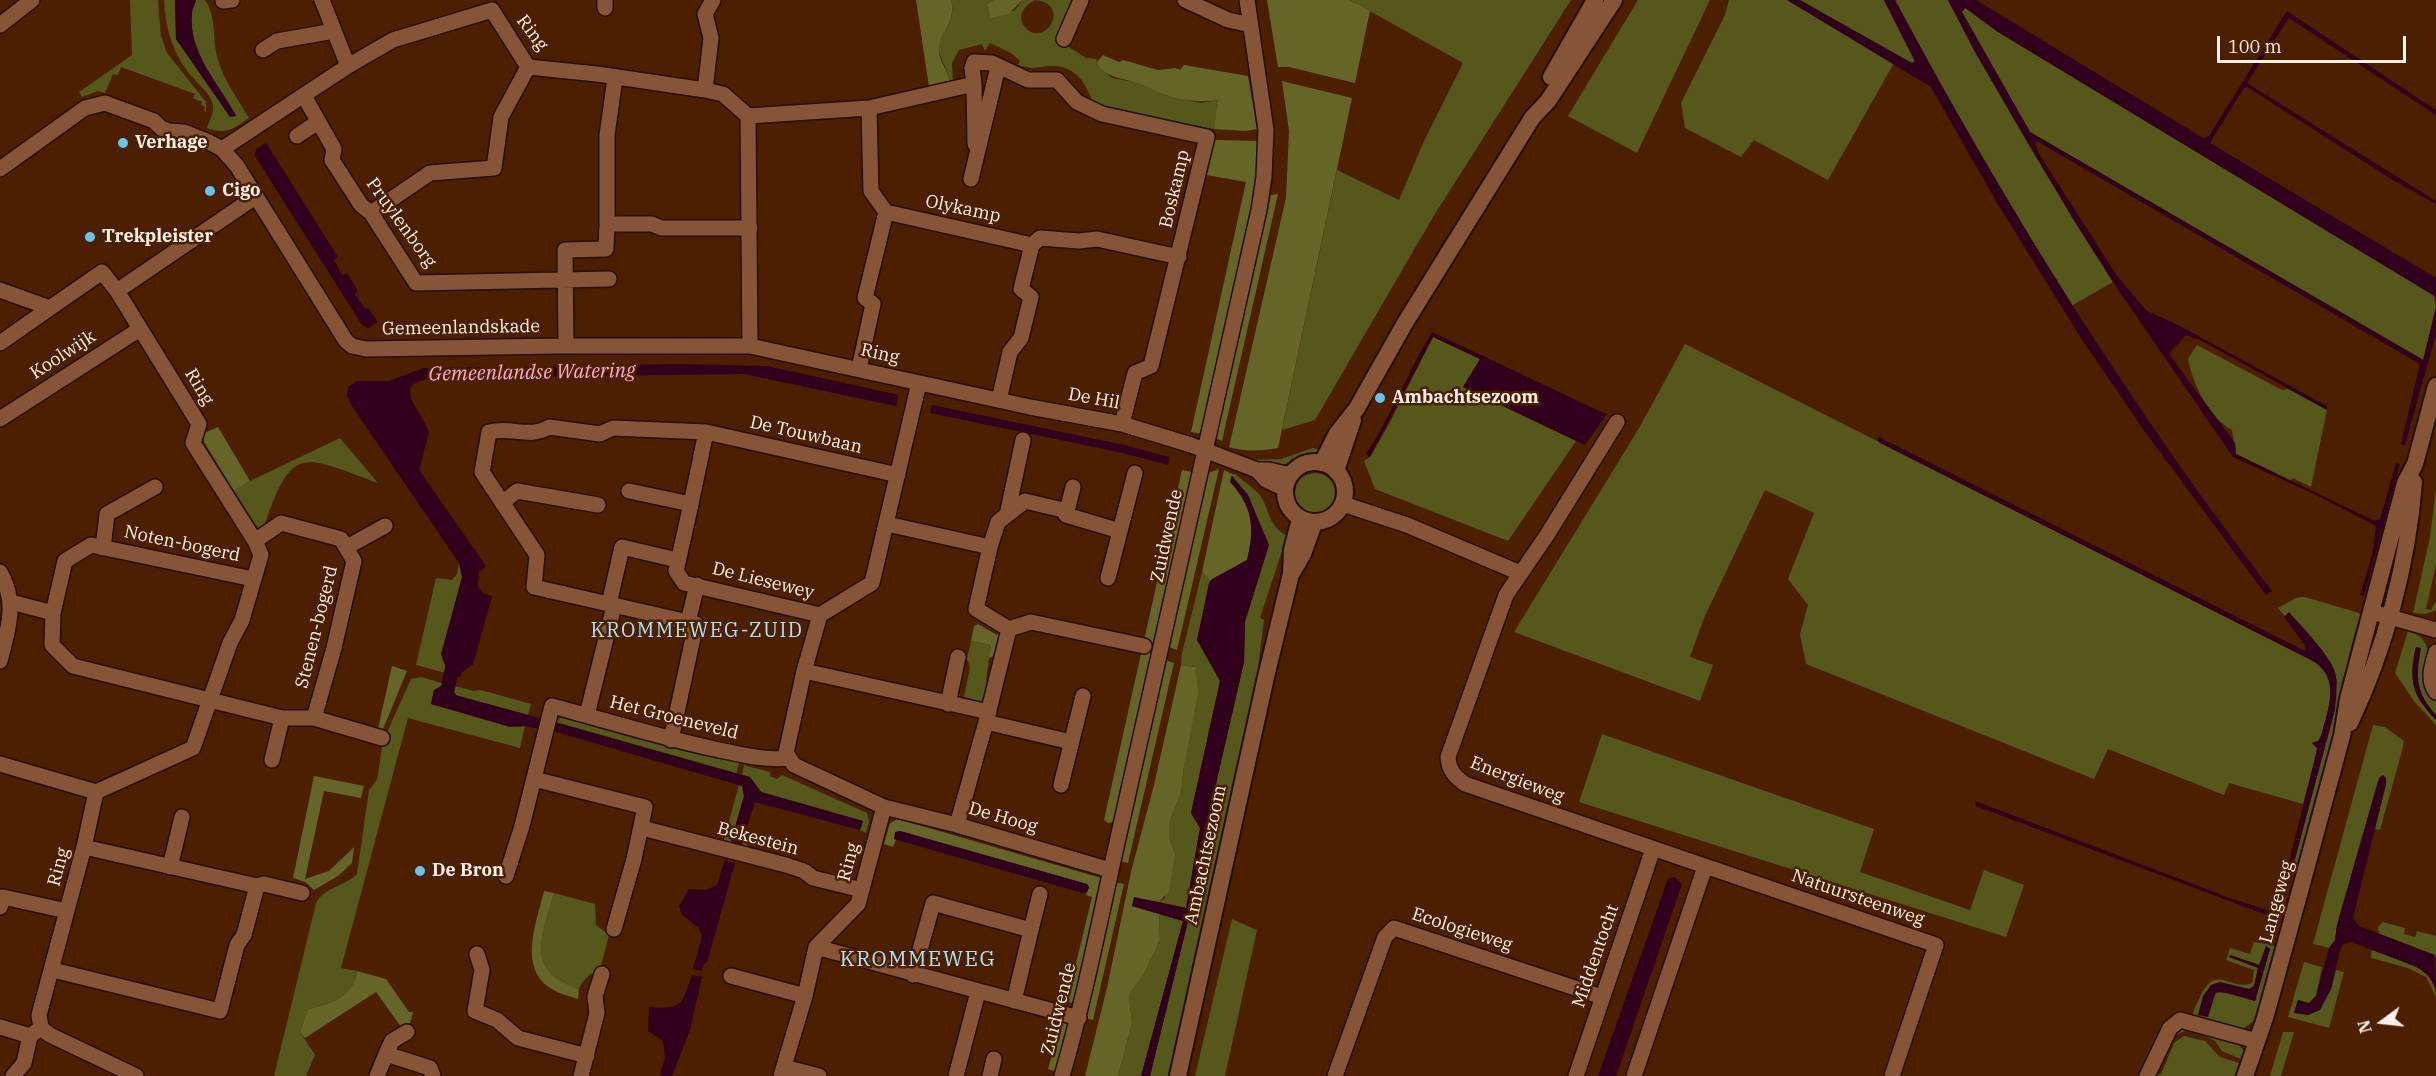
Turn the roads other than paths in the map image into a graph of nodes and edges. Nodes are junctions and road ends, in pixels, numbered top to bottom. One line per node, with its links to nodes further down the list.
1 (32, 0): 10 (street)
2 (322, 0): 12 (street)
3 (713, 0): 20 (street)
4 (1081, 0): 13 (street)
5 (1185, 0): 11 (street)
6 (1247, 0): 11 (street, Zuidwende)
7 (1595, 0): 24 (street)
8 (1614, 0): 24 (street)
9 (494, 5): 15 (street, Ring); 16 (street, Ring)
10 (0, 25)
11 (1251, 25): 56 (street, Zuidwende)
12 (334, 31): 14 (street); 15 (street)
13 (1064, 39)
14 (263, 50)
15 (348, 66): 21 (street, Ring)
16 (528, 67): 18 (street, Ring); 33 (street)
17 (998, 67): 19 (street, Boskamp); 28 (street, Boskamp); 37 (street, Boskamp)
18 (615, 78): 20 (street, Ring); 34 (street)
19 (974, 84): 22 (street); 28 (street, Boskamp)
20 (705, 90): 23 (street, Ring)
21 (304, 96): 25 (street, Pruylenborg); 27 (street, Ring)
22 (869, 108): 23 (street); 32 (street)
23 (748, 116): 35 (street)
24 (1532, 118): 58 (street)
25 (318, 122): 26 (street); 33 (street, Pruylenborg)
26 (297, 136)
27 (222, 149): 29 (street); 31 (street)
28 (975, 160): 30 (street, Boskamp)
29 (0, 169)
30 (970, 179)
31 (255, 197): 41 (street); 45 (street, Gemeenlandskade)
32 (886, 212): 36 (street, Olykamp); 47 (street)
33 (371, 213): 39 (street, Pruylenborg)
34 (607, 224): 35 (street); 39 (street)
35 (750, 228): 46 (street)
36 (1032, 244): 37 (street, Olykamp); 50 (street)
37 (1179, 256): 53 (street, Boskamp)
38 (609, 279): 39 (street, Pruylenborg)
39 (566, 282): 45 (street)
40 (0, 290): 42 (street)
41 (117, 291): 42 (street, Ring); 43 (street, Ring)
42 (51, 308): 44 (street)
43 (140, 328): 51 (street, Koolwijk); 75 (street, Ring)
44 (0, 343)
45 (566, 346): 46 (street, Gemeenlandskade)
46 (750, 346): 47 (street, Ring)
47 (859, 369): 48 (street, Ring)
48 (920, 383): 50 (street, De Hil); 60 (street, Ring)
49 (2436, 386): 57 (street, Langeweg)
50 (999, 400): 53 (street, De Hil)
51 (2, 411)
52 (1617, 422): 81 (street, Energieweg)
53 (1122, 424): 56 (street, De Hil)
54 (706, 432): 60 (street, De Touwbaan); 65 (street, De Touwbaan); 66 (street)
55 (1023, 440): 69 (street)
56 (1206, 451): 61 (street, De Hil); 125 (street, Zuidwende)
57 (2415, 464): 88 (street, Langeweg); 90 (street, Langeweg)
58 (1329, 467): 61 (street); 67 (street)
59 (1135, 473): 74 (street)
60 (898, 475): 72 (street, Ring)
61 (1287, 482): 71 (street)
62 (155, 487): 78 (street, Noten-bogerd)
63 (1072, 487): 70 (street)
64 (629, 492): 66 (street)
65 (502, 503): 68 (street); 86 (street)
66 (691, 504): 79 (street)
67 (1343, 504): 71 (street); 81 (street)
68 (598, 505)
69 (1007, 515): 70 (street); 77 (street)
70 (1066, 515): 74 (street)
71 (1307, 521): 163 (street, Ambachtsezoom)
72 (886, 524): 77 (street); 89 (street, Ring)
73 (385, 526): 76 (street, Stenen-bogerd)
74 (1120, 531): 82 (street)
75 (255, 541): 76 (street, Stenen-bogerd); 83 (street, Ring)
76 (347, 547): 106 (street, Stenen-bogerd)
77 (990, 547): 92 (street)
78 (103, 548): 83 (street, Noten-bogerd); 87 (street, Noten-bogerd)
79 (677, 560): 84 (street, De Liesewey); 86 (street)
80 (0, 572): 85 (street)
81 (1520, 573): 122 (street, Energieweg)
82 (1108, 578)
83 (253, 579): 101 (street, Ring)
84 (697, 585): 89 (street, De Liesewey); 91 (street, De Liesewey)
85 (11, 602): 87 (street); 97 (street)
86 (612, 605): 91 (street); 103 (street)
87 (53, 612): 101 (street, Noten-bogerd)
88 (2372, 612): 90 (street); 107 (street, Langeweg)
89 (820, 615): 98 (street)
90 (2388, 617): 93 (street); 107 (street, Langeweg)
91 (688, 622): 109 (street, De Liesewey)
92 (1009, 629): 94 (street); 104 (street)
93 (2436, 630)
94 (1144, 646)
95 (2436, 652): 99 (street)
96 (958, 657): 102 (street)
97 (0, 661)
98 (804, 671): 102 (street); 111 (street)
99 (2436, 692)
100 (1083, 696): 110 (street)
101 (209, 700): 105 (street); 116 (street, Ring)
102 (948, 704): 104 (street)
103 (586, 715): 109 (street, Het Groeneveld); 114 (street, Het Groeneveld)
104 (987, 717): 110 (street); 119 (street)
105 (282, 718): 106 (street); 112 (street)
106 (314, 718): 108 (street)
107 (2342, 736): 149 (street, Langeweg)
108 (382, 738)
109 (671, 740): 111 (street, Het Groeneveld)
110 (1071, 742): 115 (street)
111 (788, 758): 117 (street)
112 (272, 760)
113 (0, 764): 116 (street)
114 (534, 779): 120 (street); 126 (street)
115 (1061, 785)
116 (96, 792): 121 (street, Ring)
117 (884, 807): 119 (street, De Hoog); 128 (street, Ring)
118 (182, 817): 123 (street)
119 (957, 825): 125 (street, De Hoog)
120 (642, 828): 128 (street, Bekestein); 133 (street)
121 (84, 847): 123 (street); 132 (street, Ring)
122 (1653, 849): 124 (street, Energieweg); 143 (street, Middentocht)
123 (170, 867): 127 (street)
124 (1705, 867): 166 (street); 167 (street, Natuursteenweg)
125 (1110, 870): 145 (street, Zuidwende)
126 (506, 876)
127 (257, 886): 129 (street); 137 (street)
128 (862, 890): 135 (street, Ring)
129 (302, 893)
130 (1040, 894): 134 (street)
131 (0, 907): 132 (street)
132 (67, 911): 137 (street, Ring)
133 (614, 929)
134 (1031, 930): 139 (street); 144 (street)
135 (816, 947): 139 (street); 142 (street)
136 (477, 954): 151 (street)
137 (52, 970): 147 (street, Ring)
138 (602, 974): 151 (street)
139 (913, 975): 141 (street)
140 (730, 976): 142 (street)
141 (978, 992): 144 (street); 160 (street)
142 (805, 996): 153 (street)
143 (1602, 997): 164 (street, Ecologieweg); 165 (street, Middentocht)
144 (1014, 1001): 145 (street)
145 (1079, 1018): 162 (street, Zuidwende)
146 (0, 1027): 147 (street)
147 (35, 1032): 154 (street, Ring); 155 (street)
148 (407, 1032): 150 (street)
149 (2257, 1041): 168 (street); 169 (street, Langeweg)
150 (386, 1054): 156 (street); 157 (street)
151 (587, 1056): 158 (street)
152 (994, 1059): 161 (street)
153 (782, 1072): 159 (street)
154 (13, 1076)
155 (136, 1076)
156 (377, 1076)
157 (433, 1076)
158 (581, 1076)
159 (819, 1076)
160 (956, 1076)
161 (990, 1076)
162 (1062, 1076)
163 (1178, 1076)
164 (1335, 1076)
165 (1576, 1076)
166 (1634, 1076)
167 (1892, 1076)
168 (2147, 1076)
169 (2246, 1076)

